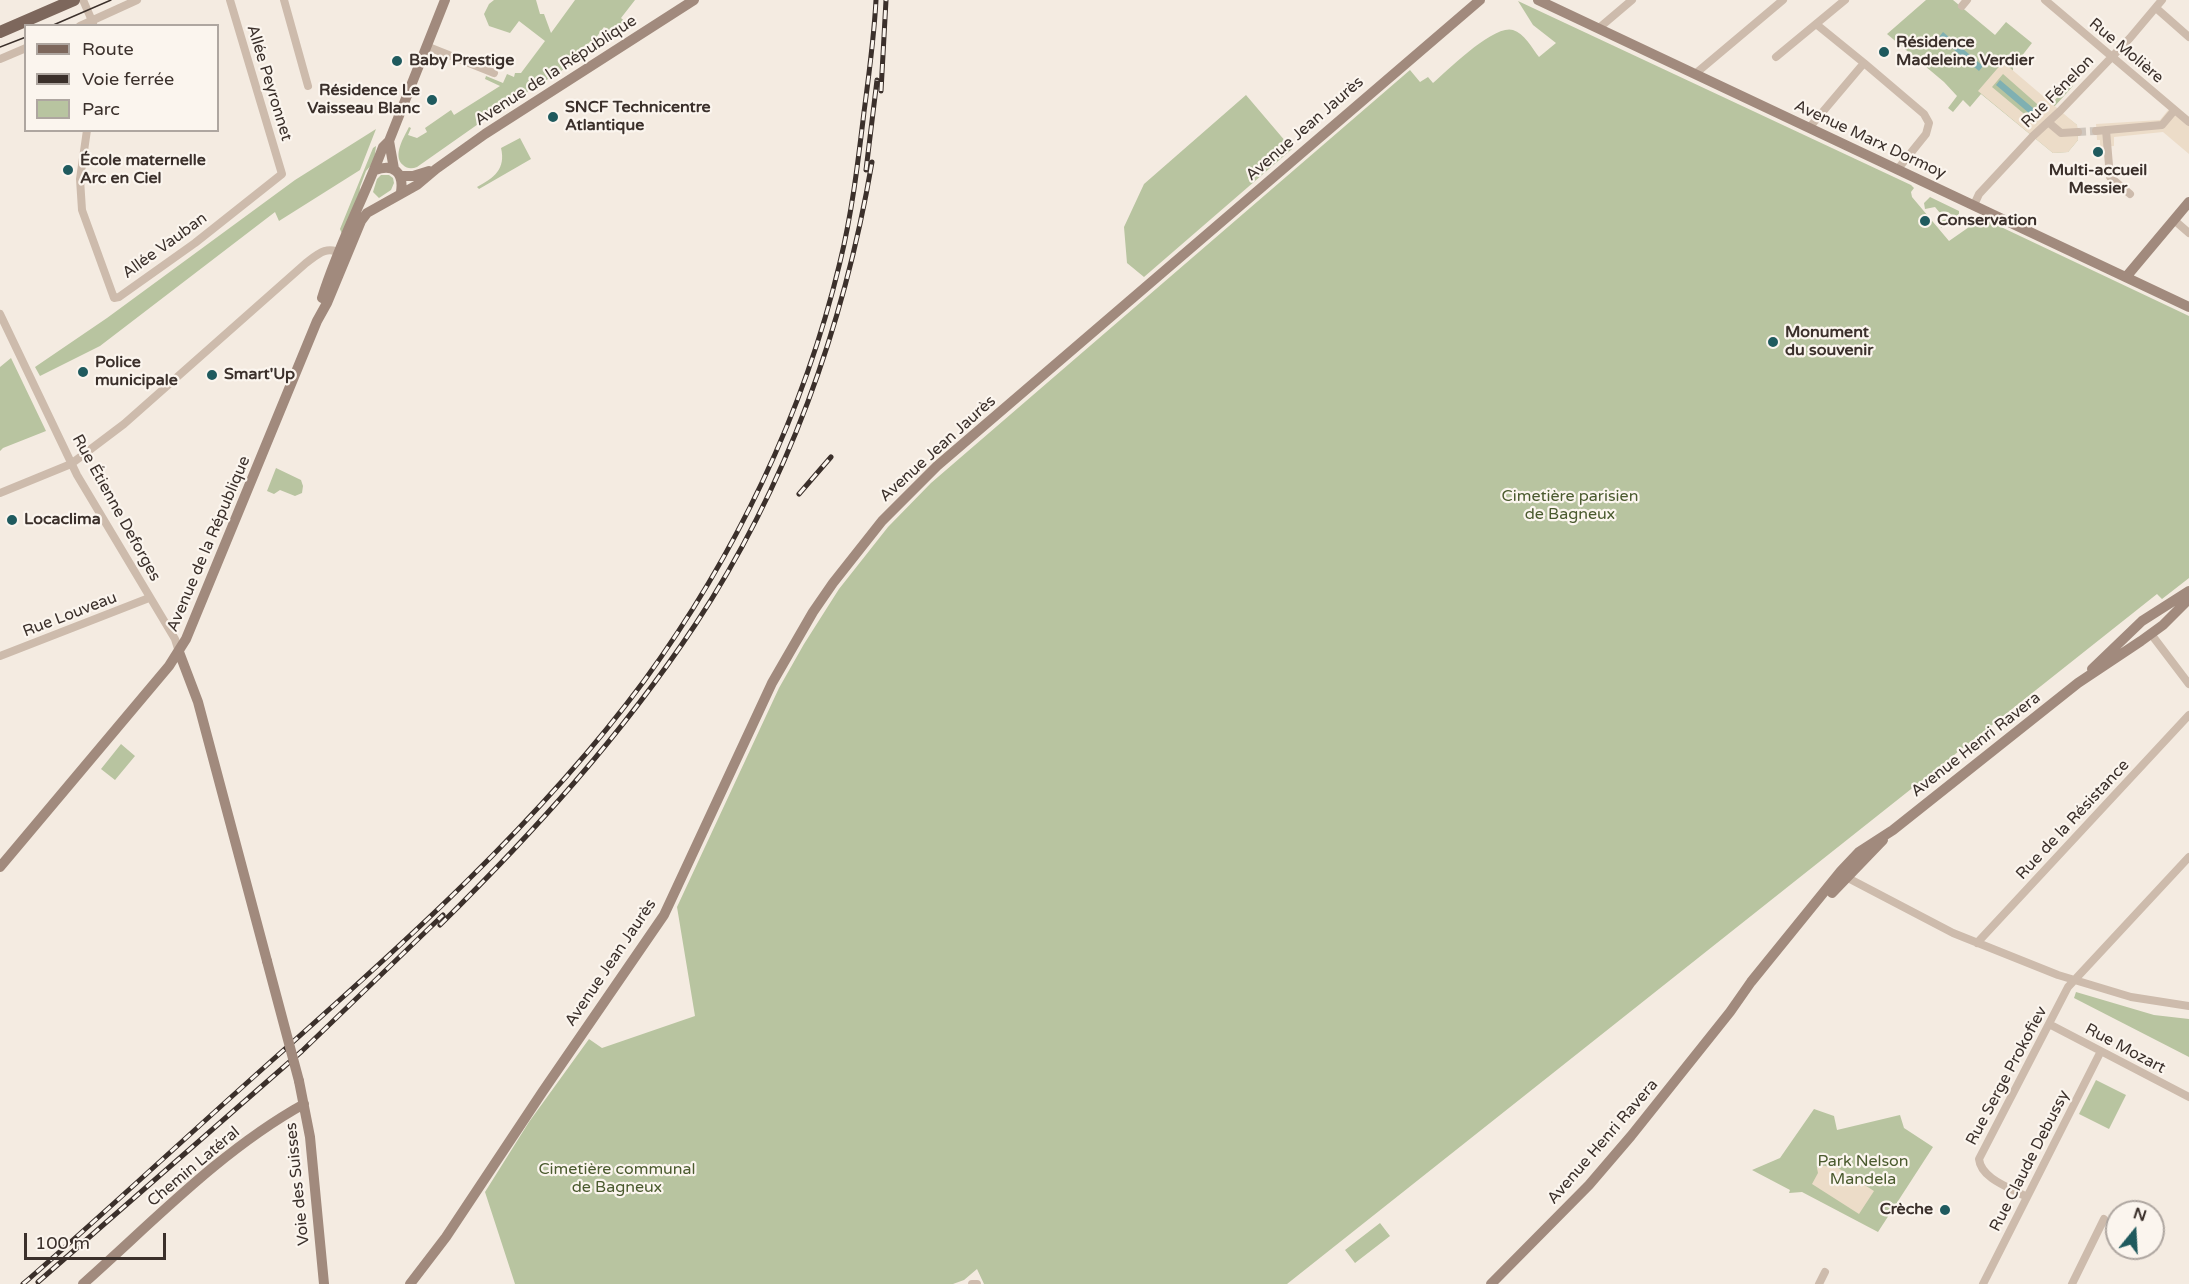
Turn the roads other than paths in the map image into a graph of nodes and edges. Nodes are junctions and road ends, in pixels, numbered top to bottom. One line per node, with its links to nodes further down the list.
1 (74, 0): 19 (main road)
2 (83, 0): 16 (street)
3 (137, 0): 16 (street)
4 (230, 0): 43 (street, Allée Peyronnet)
5 (284, 0): 29 (street)
6 (445, 0): 21 (street)
7 (694, 0): 39 (street, Avenue de la République)
8 (1480, 0): 85 (street, Avenue Jean Jaurès)
9 (1538, 0): 18 (street, Avenue Marx Dormoy)
10 (1632, 0): 18 (street)
11 (1784, 0): 28 (street)
12 (1845, 0): 17 (street)
13 (2045, 0): 24 (street, Rue Molière)
14 (2162, 0): 15 (street, Rue Fénelon)
15 (2156, 8): 20 (street); 24 (street, Rue Fénelon)
16 (93, 23)
17 (1816, 24): 23 (street); 26 (street)
18 (1599, 28): 28 (street, Avenue Marx Dormoy)
19 (0, 32)
20 (2189, 37)
21 (426, 46): 27 (street); 38 (street)
22 (24, 49): 25 (street)
23 (1776, 57)
24 (2112, 57): 31 (street, Rue Fénelon); 32 (street, Rue Molière)
25 (0, 58)
26 (1864, 63): 33 (street); 41 (street)
27 (494, 73)
28 (1695, 74): 33 (street, Avenue Marx Dormoy)
29 (308, 86)
30 (2173, 112): 34 (street)
31 (2048, 122): 37 (street); 49 (street, Rue Fénelon)
32 (2189, 122)
33 (1809, 128): 41 (street, Avenue Marx Dormoy)
34 (2106, 130): 35 (street); 46 (street)
35 (2096, 131)
36 (87, 132): 43 (street, Allée Vauban)
37 (2078, 132)
38 (389, 141): 40 (street); 42 (street)
39 (436, 169): 42 (street, Avenue de la République); 44 (street, Avenue de la République)
40 (375, 170): 42 (street); 45 (street)
41 (1898, 170): 49 (street, Avenue Marx Dormoy)
42 (397, 173): 44 (street)
43 (282, 174)
44 (401, 192): 48 (street)
45 (365, 193): 48 (street); 52 (street, Avenue de la République)
46 (2130, 194)
47 (2189, 202): 50 (street)
48 (379, 205): 52 (street, Avenue de la République)
49 (1974, 205): 53 (street, Avenue Marx Dormoy)
50 (2174, 220): 51 (street); 53 (street)
51 (2189, 233)
52 (340, 255): 56 (street); 62 (street, Avenue de la République)
53 (2126, 277): 54 (street, Avenue Marx Dormoy)
54 (2189, 307)
55 (0, 314): 56 (street, Rue Étienne Deforges)
56 (71, 464): 57 (street); 59 (street, Rue Étienne Deforges)
57 (0, 493)
58 (2189, 591): 64 (street, Avenue Henri Ravera)
59 (149, 598): 62 (street, Rue Étienne Deforges); 63 (street, Rue Louveau)
60 (2189, 599): 61 (street, Avenue Henri Ravera)
61 (2151, 634): 64 (street, Avenue Henri Ravera); 65 (street)
62 (179, 652): 69 (street, Avenue de la République); 72 (street, Rue Étienne Deforges)
63 (0, 656)
64 (2078, 682): 67 (street, Avenue Henri Ravera)
65 (2189, 684)
66 (2189, 715): 71 (street, Rue de la Résistance)
67 (1893, 830): 70 (street, Avenue Henri Ravera); 75 (street, Avenue Henri Ravera)
68 (2189, 857): 73 (street, Rue Serge Prokofiev)
69 (0, 867)
70 (1846, 877): 71 (street); 75 (street, Avenue Henri Ravera)
71 (1977, 943): 73 (street)
72 (267, 961): 79 (street, Voie des Suisses, bridge)
73 (2073, 981): 74 (street); 76 (street, Rue Serge Prokofiev)
74 (2189, 1006)
75 (1730, 1012): 86 (street, Avenue Henri Ravera)
76 (2049, 1024): 77 (street, Rue Mozart); 80 (street, Rue Serge Prokofiev)
77 (2101, 1051): 78 (street, Rue Mozart); 80 (street, Rue Claude Debussy)
78 (2189, 1097)
79 (304, 1104): 83 (street, Chemin Latéral); 84 (street, Voie des Suisses)
80 (2027, 1197): 88 (street, Rue Claude Debussy)
81 (2104, 1219): 89 (street)
82 (1825, 1272): 87 (street)
83 (83, 1284)
84 (324, 1284)
85 (410, 1284)
86 (1491, 1284)
87 (1819, 1284)
88 (1983, 1284)
89 (2072, 1284)

